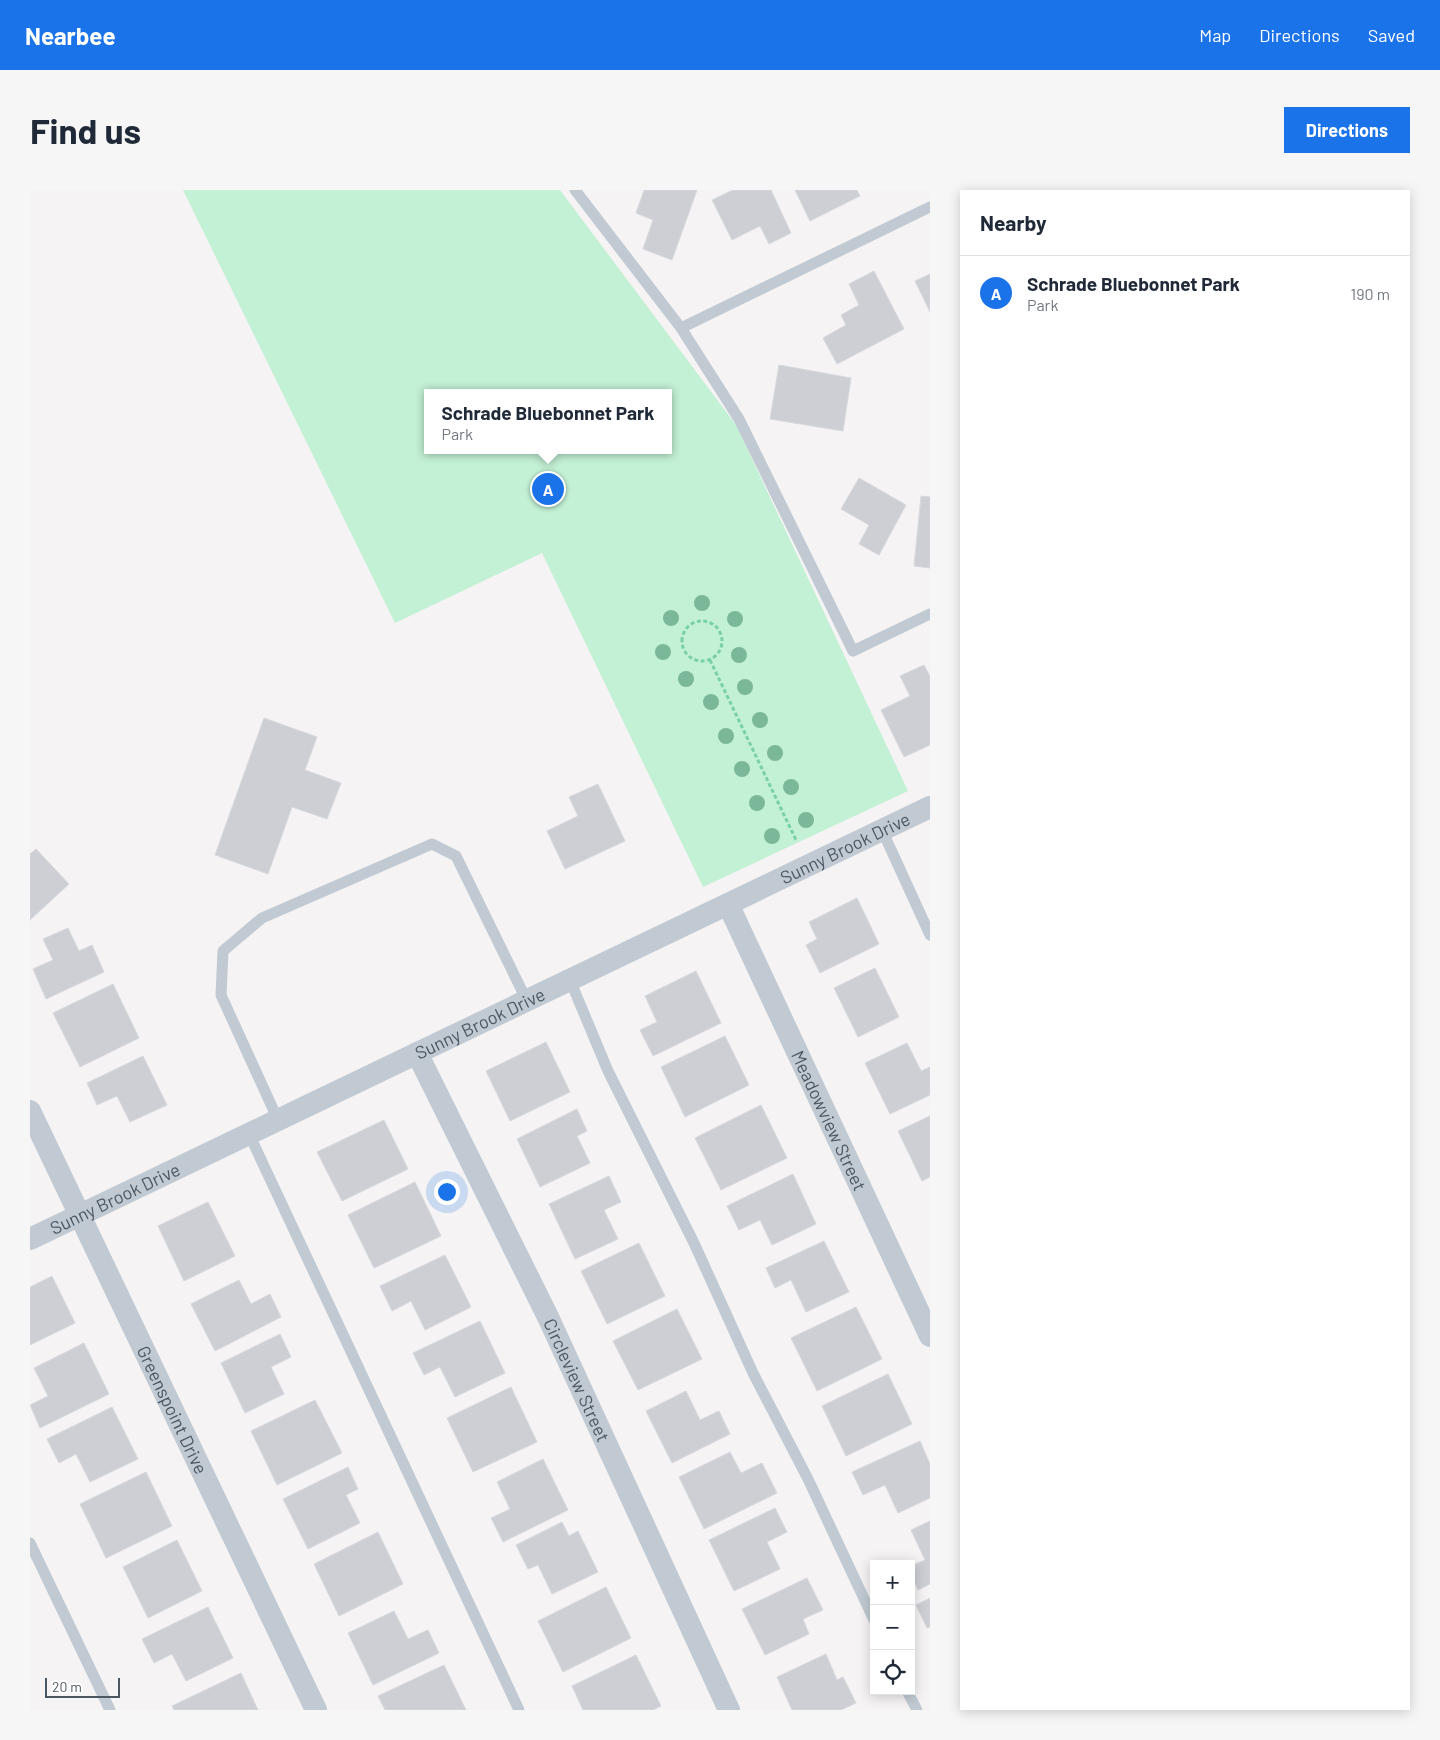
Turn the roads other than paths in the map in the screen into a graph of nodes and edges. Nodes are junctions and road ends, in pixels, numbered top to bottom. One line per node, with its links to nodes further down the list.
1 (575, 190): 3 (lane)
2 (930, 207): 3 (lane)
3 (681, 328): 4 (lane)
4 (930, 614)
5 (930, 808): 6 (street, Sunny Brook Drive)
6 (882, 830): 7 (street, Sunny Brook Drive); 8 (lane)
7 (728, 904): 9 (street, Sunny Brook Drive); 17 (street, Meadowview Street)
8 (930, 934)
9 (570, 980): 10 (street, Sunny Brook Drive); 19 (lane)
10 (527, 1000): 11 (street, Sunny Brook Drive); 13 (lane)
11 (417, 1053): 13 (street, Sunny Brook Drive); 24 (street, Circleview Street)
12 (30, 1111): 15 (street, Greenspoint Drive)
13 (278, 1120): 14 (street, Sunny Brook Drive)
14 (249, 1134): 15 (street, Sunny Brook Drive); 23 (lane)
15 (80, 1216): 16 (street, Sunny Brook Drive); 22 (street, Greenspoint Drive)
16 (30, 1238)
17 (930, 1336)
18 (30, 1543): 21 (lane)
19 (870, 1611)
20 (909, 1695): 25 (lane)
21 (110, 1710)
22 (316, 1710)
23 (519, 1710)
24 (729, 1710)
25 (917, 1710)

